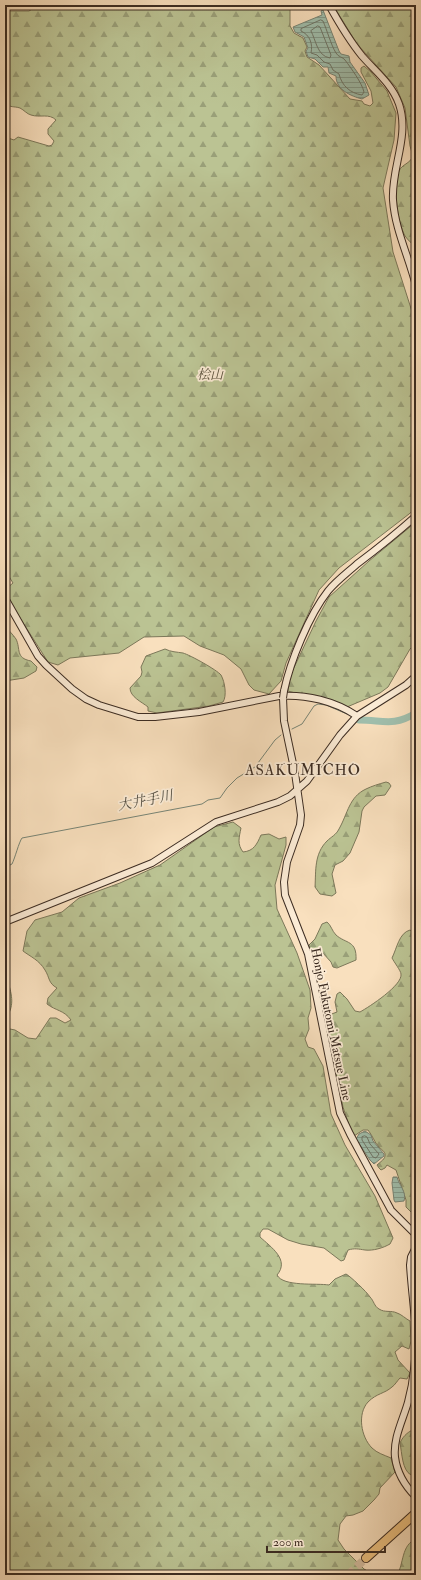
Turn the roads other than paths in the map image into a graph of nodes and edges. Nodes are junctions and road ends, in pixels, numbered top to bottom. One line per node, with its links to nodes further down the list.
1 (328, 5): 2 (street)
2 (416, 286)
3 (416, 516): 7 (street, Honjo Fukutomi Matsue Line, bridge)
4 (5, 598): 6 (street)
5 (416, 676): 6 (street)
6 (357, 716): 7 (street)
7 (298, 790): 8 (street); 9 (street, Honjo Fukutomi Matsue Line)
8 (5, 922)
9 (416, 1235)
10 (416, 1247): 11 (street)
11 (416, 1497)
12 (416, 1513): 13 (highway)
13 (366, 1558)

